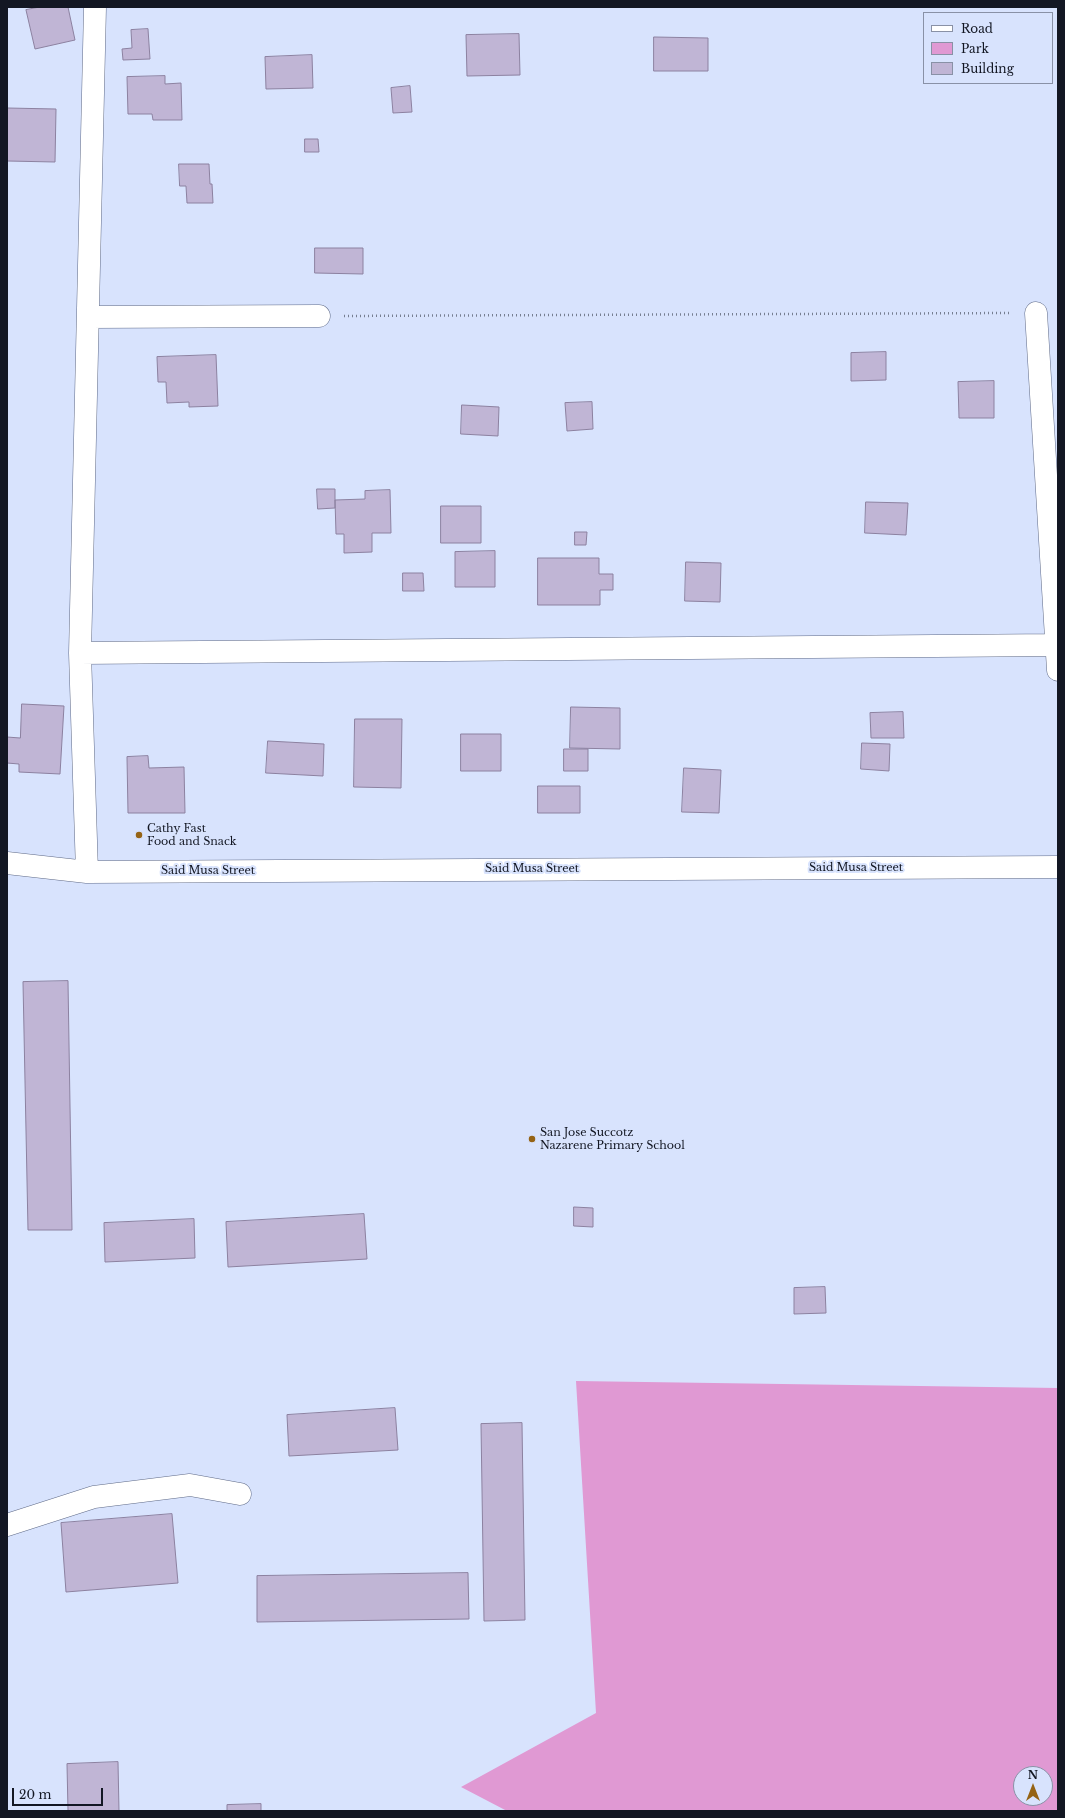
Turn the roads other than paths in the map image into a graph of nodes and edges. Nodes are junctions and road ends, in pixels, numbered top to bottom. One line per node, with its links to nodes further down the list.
1 (95, 7): 4 (street)
2 (1036, 313): 5 (street)
3 (318, 316): 4 (street)
4 (88, 317): 6 (street)
5 (1056, 645): 6 (street); 7 (street)
6 (80, 653): 10 (street)
7 (1058, 670)
8 (7, 863): 10 (street, Said Musa Street)
9 (1058, 867): 10 (street, Said Musa Street)
10 (87, 872)
11 (240, 1494): 12 (street)
12 (7, 1526)

